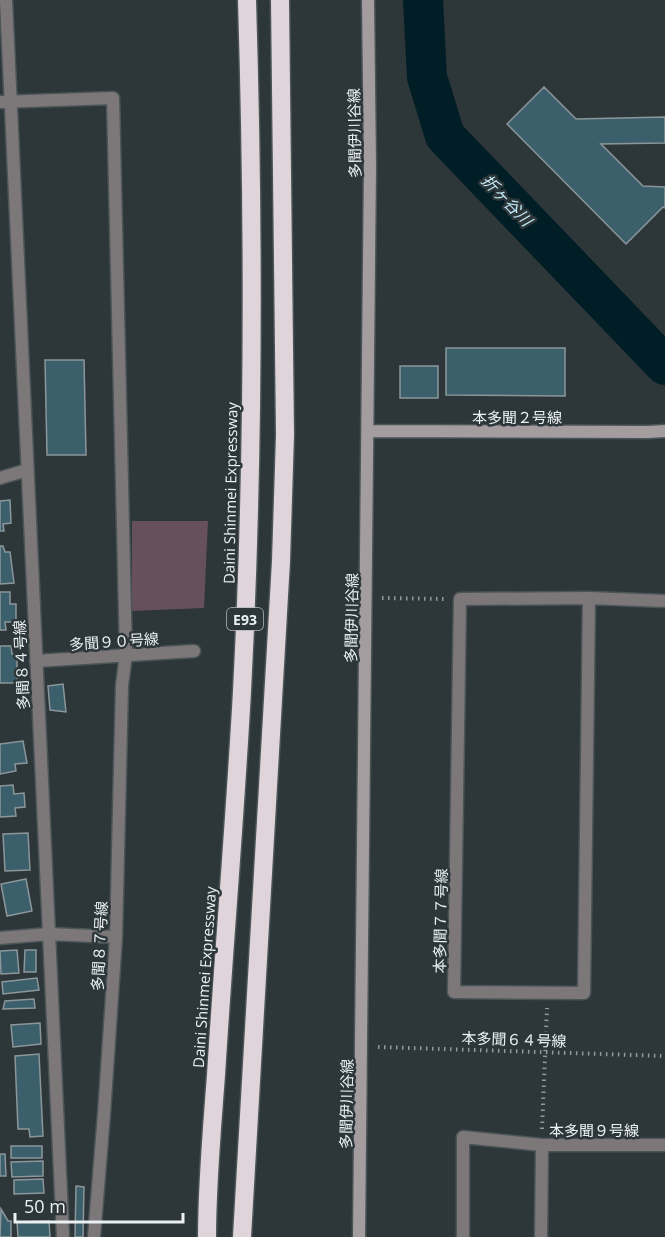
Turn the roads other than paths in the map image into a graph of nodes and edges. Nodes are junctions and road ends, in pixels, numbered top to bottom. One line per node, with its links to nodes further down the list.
1 (6, 0): 5 (street, 多聞８４号線)
2 (247, 0): 22 (highway, Daini Shinmei Expressway / E93)
3 (280, 0): 23 (highway, E93)
4 (368, 0): 6 (street, 多聞伊川谷線)
5 (5, 102): 8 (street, 多聞８４号線); 13 (street, 多聞８７号線)
6 (368, 431): 7 (street, 本多聞２号線); 24 (street, 多聞伊川谷線)
7 (665, 431)
8 (27, 470): 9 (street); 14 (street, 多聞８４号線)
9 (0, 478)
10 (589, 598): 10 (street, 本多聞７７号線); 11 (street)
11 (665, 601)
12 (194, 651): 13 (street, 多聞９０号線)
13 (126, 656): 14 (street, 多聞９０号線); 16 (street, 多聞８７号線)
14 (36, 661): 15 (street, 多聞８４号線)
15 (49, 934): 16 (street); 17 (street); 20 (street, 多聞８４号線)
16 (116, 937): 21 (street, 多聞８７号線)
17 (0, 938)
18 (542, 1145): 19 (street, 本多聞９号線); 25 (street); 26 (street, 本多聞９号線)
19 (665, 1145)
20 (63, 1237)
21 (94, 1237)
22 (207, 1237)
23 (242, 1237)
24 (359, 1237)
25 (463, 1237)
26 (541, 1237)

